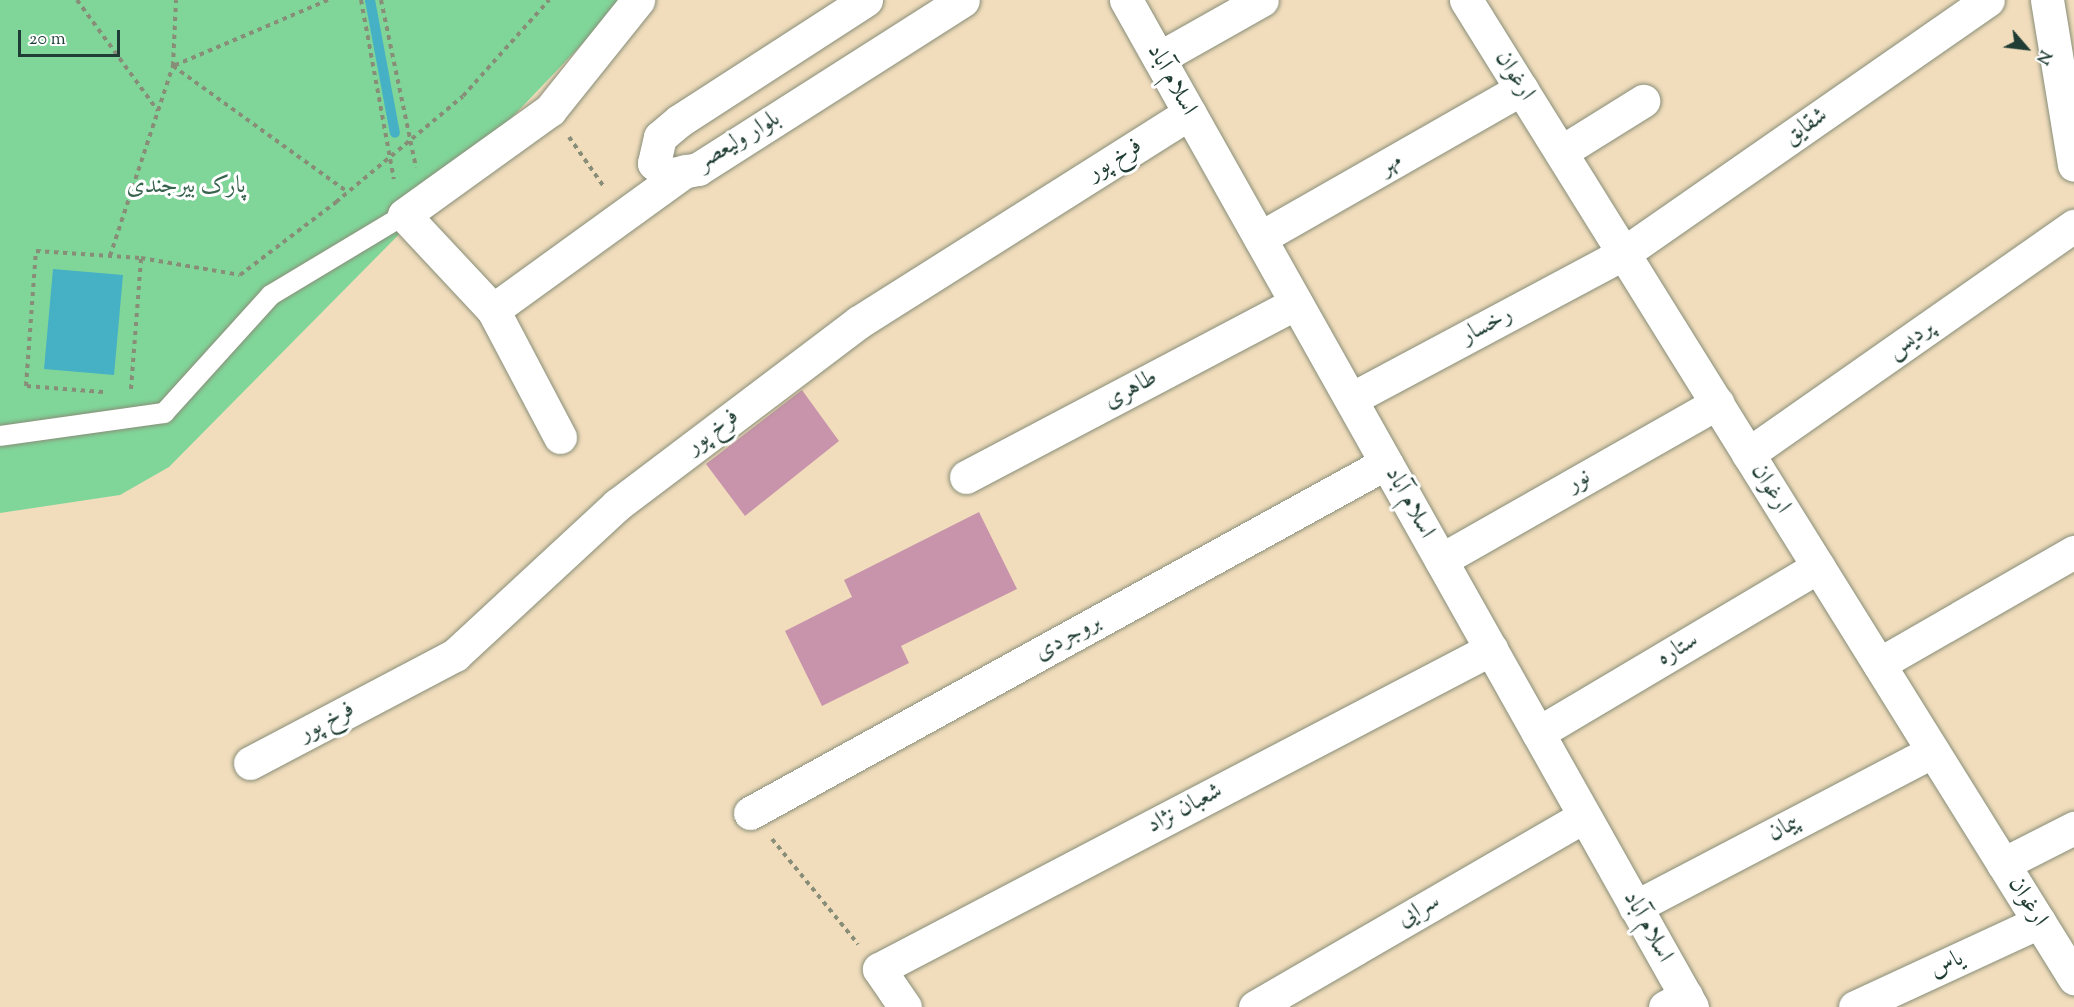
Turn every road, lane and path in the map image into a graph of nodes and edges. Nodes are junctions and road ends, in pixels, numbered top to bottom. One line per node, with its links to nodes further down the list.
1 (77, 0): 20 (path)
2 (176, 0): 16 (path)
3 (328, 0): 16 (path)
4 (361, 0): 24 (path)
5 (381, 0): 22 (path)
6 (549, 0): 22 (path)
7 (638, 0): 19 (street)
8 (866, 0): 26 (street, بلوار ولیعصر)
9 (963, 0): 26 (street, بلوار ولیعصر)
10 (1126, 0): 15 (street, اسلام آباد)
11 (1262, 0): 15 (street)
12 (1466, 0): 17 (street, ارغوان)
13 (1988, 0): 32 (street, شقایق)
14 (2047, 0): 25 (street)
15 (1159, 58): 21 (street, اسلام آباد)
16 (173, 66): 20 (path); 27 (path)
17 (1521, 89): 23 (street, ارغوان); 31 (street, مهر)
18 (1643, 101): 23 (street)
19 (550, 110): 28 (street); 29 (path)
20 (158, 111): 33 (path)
21 (1190, 113): 31 (street, اسلام آباد); 53 (street, فرخ پور)
22 (408, 140): 24 (path); 28 (path)
23 (1561, 152): 32 (street, ارغوان)
24 (388, 156): 27 (path); 28 (path)
25 (2073, 158)
26 (685, 171): 29 (street)
27 (348, 192): 34 (path)
28 (415, 205): 36 (street); 41 (lane)
29 (625, 218): 36 (street)
30 (2074, 226): 43 (street, پردیس)
31 (1260, 238): 35 (street, اسلام آباد)
32 (1624, 253): 39 (street, رخسار); 40 (street, ارغوان)
33 (110, 256): 34 (path); 37 (path)
34 (141, 258): 38 (path)
35 (1296, 303): 39 (street, اسلام آباد); 45 (street, طاهری)
36 (493, 310): 42 (street)
37 (107, 392)
38 (119, 393)
39 (1351, 399): 44 (street, اسلام آباد)
40 (1717, 403): 43 (street, ارغوان); 47 (street, نور)
41 (0, 436)
42 (560, 437)
43 (1748, 454): 48 (street, ارغوان)
44 (1386, 463): 47 (street, اسلام آباد); 54 (street, بروجردی)
45 (966, 477)
46 (2074, 552): 50 (street)
47 (1441, 560): 49 (street, اسلام آباد)
48 (1818, 567): 50 (street, ارغوان); 51 (street, ستاره)
49 (1491, 649): 51 (street, اسلام آباد); 60 (street, شعبان نژاد)
50 (1879, 664): 52 (street, ارغوان)
51 (1538, 733): 55 (street, اسلام آباد)
52 (1933, 751): 57 (street, ارغوان); 58 (street, پیمان)
53 (250, 763)
54 (750, 813): 60 (path)
55 (1584, 816): 58 (street, اسلام آباد); 64 (street, سرایی)
56 (2074, 828): 57 (street)
57 (2003, 864): 59 (street, ارغوان)
58 (1635, 907): 62 (street, اسلام آباد)
59 (2039, 922): 61 (street, ارغوان); 65 (street, یاس)
60 (879, 969): 63 (street)
61 (2074, 978)
62 (1681, 1003)
63 (905, 1007)
64 (1255, 1007)
65 (1855, 1007)

